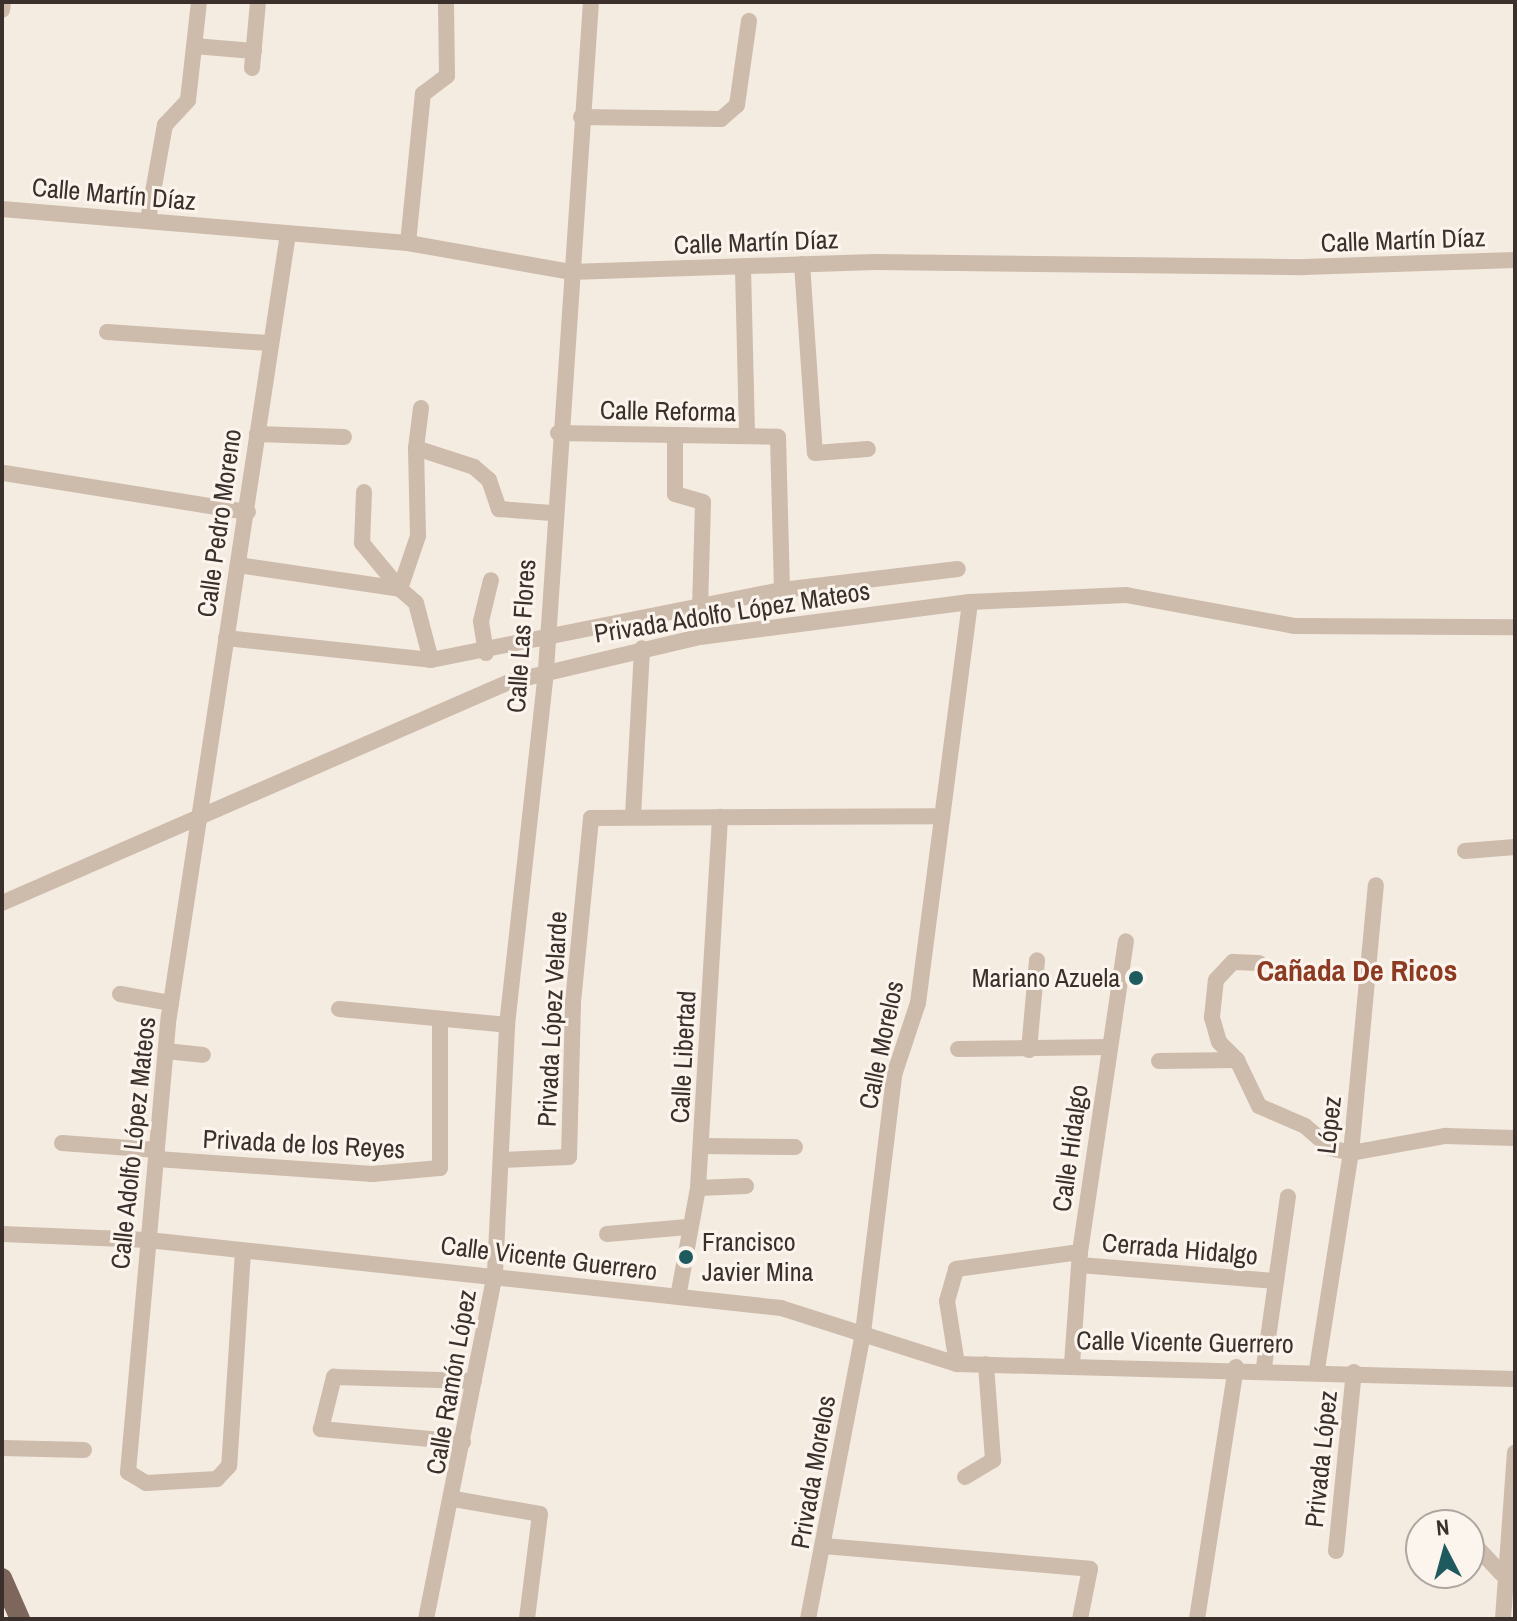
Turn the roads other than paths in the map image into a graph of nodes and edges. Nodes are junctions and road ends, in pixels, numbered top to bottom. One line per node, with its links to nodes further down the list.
1 (3, 2): 6 (street)
2 (199, 2): 8 (street)
3 (258, 2): 8 (street)
4 (446, 2): 13 (street)
5 (591, 2): 9 (street, Calle Las Flores)
6 (2, 10)
7 (749, 21): 9 (street)
8 (194, 46): 11 (street)
9 (581, 117): 17 (street, Calle Las Flores)
10 (2, 209): 11 (street, Calle Martín Díaz)
11 (148, 220): 12 (street, Calle Martín Díaz)
12 (288, 234): 13 (street, Calle Martín Díaz); 19 (street, Calle Pedro Moreno)
13 (408, 243): 17 (street, Calle Martín Díaz)
14 (1515, 260): 15 (street, Calle Martín Díaz)
15 (802, 264): 16 (street, Calle Martín Díaz); 27 (street)
16 (743, 269): 17 (street, Calle Martín Díaz); 24 (street)
17 (570, 272): 21 (street, Calle Las Flores)
18 (107, 332): 19 (street)
19 (268, 343): 22 (street, Calle Pedro Moreno)
20 (421, 408): 26 (street)
21 (558, 433): 23 (street, Calle Reforma); 31 (street, Calle Las Flores)
22 (257, 434): 25 (street); 30 (street, Calle Pedro Moreno)
23 (675, 435): 24 (street, Calle Reforma); 38 (street)
24 (747, 436): 36 (street, Calle Reforma)
25 (344, 437)
26 (416, 448): 31 (street); 35 (street)
27 (868, 449)
28 (4, 473): 30 (street)
29 (364, 492): 35 (street)
30 (248, 512): 32 (street, Calle Pedro Moreno)
31 (552, 513): 41 (street, Calle Las Flores)
32 (238, 565): 35 (street); 40 (street, Calle Pedro Moreno)
33 (958, 569): 36 (street)
34 (491, 580): 43 (street)
35 (400, 589): 44 (street)
36 (782, 590): 38 (street)
37 (970, 602): 39 (street, Privada Adolfo López Mateos); 42 (street, Privada Adolfo López Mateos); 47 (street, Calle Morelos)
38 (700, 611): 41 (street)
39 (1515, 627)
40 (226, 638): 44 (street); 49 (street, Calle Pedro Moreno)
41 (548, 638): 43 (street); 45 (street, Calle Las Flores)
42 (642, 648): 45 (street, Privada Adolfo López Mateos); 46 (street)
43 (486, 653): 44 (street)
44 (431, 660)
45 (546, 666): 49 (street, Privada Adolfo López Mateos); 61 (street, Calle Las Flores)
46 (633, 816): 48 (street); 75 (street, Privada López Velarde)
47 (940, 816): 48 (street); 88 (street, Calle Morelos)
48 (720, 817): 71 (street, Calle Libertad)
49 (200, 820): 53 (street, Privada Adolfo López Mateos); 58 (street, Calle Adolfo López Mateos)
50 (1515, 847): 51 (street)
51 (1465, 851)
52 (1376, 885): 73 (street, López)
53 (2, 903)
54 (1126, 941): 62 (street, Calle Hidalgo)
55 (1037, 960): 64 (street)
56 (1259, 963): 67 (street)
57 (120, 994): 58 (street)
58 (171, 1003): 65 (street, Calle Adolfo López Mateos)
59 (339, 1009): 60 (street)
60 (440, 1019): 61 (street); 74 (street, Privada de los Reyes)
61 (507, 1025): 75 (street, Calle Las Flores)
62 (1109, 1047): 64 (street); 84 (street, Calle Hidalgo)
63 (958, 1049): 64 (street)
64 (1029, 1050)
65 (166, 1051): 66 (street); 74 (street, Calle Adolfo López Mateos)
66 (203, 1055)
67 (1237, 1060): 68 (street); 73 (street)
68 (1159, 1061)
69 (1515, 1138): 73 (street)
70 (62, 1143): 74 (street)
71 (702, 1146): 72 (street); 77 (street, Calle Libertad)
72 (795, 1147)
73 (1351, 1153): 94 (street, López)
74 (157, 1154): 82 (street, Calle Adolfo López Mateos)
75 (502, 1160): 85 (street, Calle Las Flores)
76 (746, 1186): 77 (street)
77 (698, 1188): 79 (street, Calle Libertad)
78 (1288, 1197): 86 (street)
79 (688, 1227): 81 (street); 87 (street, Calle Libertad)
80 (2, 1234): 82 (street, Calle Vicente Guerrero)
81 (607, 1234)
82 (148, 1240): 83 (street, Calle Vicente Guerrero); 83 (street, Calle Adolfo López Mateos)
83 (243, 1252): 85 (street, Calle Vicente Guerrero)
84 (1080, 1258): 86 (street, Cerrada Hidalgo); 89 (street, Cerrada Hidalgo); 91 (street, Calle Hidalgo)
85 (495, 1273): 87 (street, Calle Vicente Guerrero); 97 (street, Calle Ramón López)
86 (1275, 1281): 93 (street)
87 (678, 1297): 88 (street, Calle Vicente Guerrero)
88 (863, 1333): 89 (street, Calle Vicente Guerrero); 104 (street, Privada Morelos)
89 (957, 1364): 90 (street, Calle Vicente Guerrero)
90 (986, 1364): 91 (street, Calle Vicente Guerrero); 102 (street)
91 (1072, 1364): 92 (street, Calle Vicente Guerrero)
92 (1236, 1367): 93 (street, Calle Vicente Guerrero); 114 (street)
93 (1264, 1367): 94 (street, Calle Vicente Guerrero)
94 (1317, 1369): 95 (street, Calle Vicente Guerrero)
95 (1354, 1372): 96 (street, Calle Vicente Guerrero); 105 (street, Privada López)
96 (1515, 1379)
97 (474, 1381): 98 (street, Calle Ramón López); 98 (street)
98 (463, 1442): 103 (street, Calle Ramón López)
99 (2, 1448): 100 (street)
100 (84, 1450)
101 (1515, 1452): 107 (street)
102 (965, 1477)
103 (454, 1499): 110 (street, Calle Ramón López); 111 (street)
104 (824, 1546): 112 (street, Privada Morelos); 113 (street)
105 (1336, 1551)
106 (1485, 1553): 107 (street)
107 (1508, 1572): 115 (street)
108 (2, 1578): 109 (main road)
109 (20, 1619)
110 (426, 1619)
111 (527, 1619)
112 (808, 1619)
113 (1080, 1619)
114 (1197, 1619)
115 (1503, 1619)

